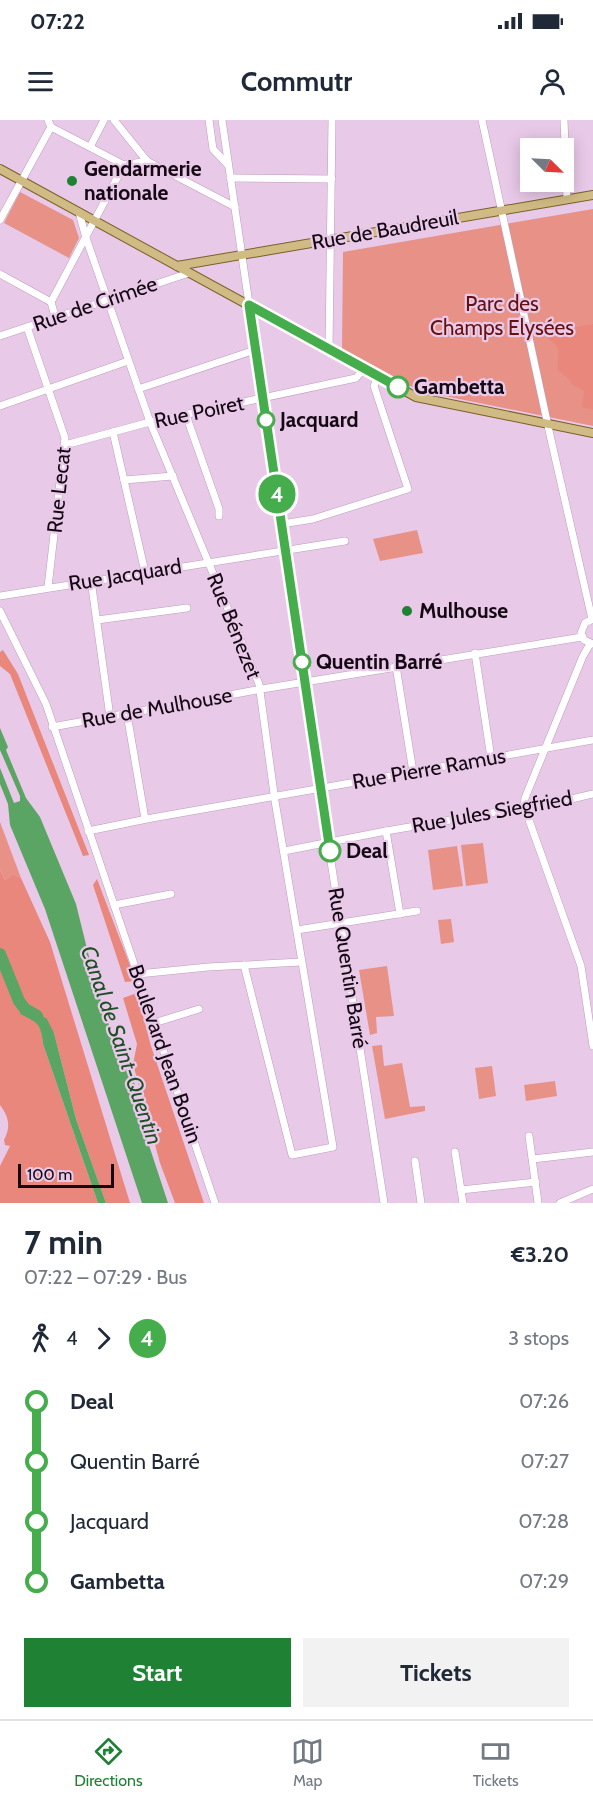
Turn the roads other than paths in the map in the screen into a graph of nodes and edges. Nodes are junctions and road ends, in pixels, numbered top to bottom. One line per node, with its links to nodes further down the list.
1 (104, 120): 9 (street)
2 (114, 120): 10 (street)
3 (209, 120): 12 (street)
4 (222, 120): 12 (street, Rue Quentin Barré)
5 (333, 120): 15 (street)
6 (483, 120): 20 (street)
7 (564, 120): 18 (street)
8 (50, 123): 9 (street); 16 (street)
9 (90, 147): 11 (street)
10 (147, 161): 11 (street); 19 (street)
11 (124, 165): 23 (street)
12 (228, 165): 14 (street, Rue Quentin Barré)
13 (0, 169): 16 (main road)
14 (230, 178): 15 (street); 19 (street, Rue Quentin Barré)
15 (332, 179): 25 (street)
16 (21, 181): 21 (main road); 22 (street)
17 (593, 195): 18 (main road, Rue de Baudreuil)
18 (567, 199): 20 (main road, Rue de Baudreuil)
19 (235, 207): 26 (street, Rue Quentin Barré)
20 (502, 210): 25 (main road, Rue de Baudreuil); 49 (street)
21 (79, 212): 23 (main road); 24 (street, Rue Bénezet)
22 (0, 220)
23 (95, 221): 24 (street); 28 (main road)
24 (86, 238): 32 (street, Rue Bénezet); 33 (street)
25 (331, 240): 26 (main road, Rue de Baudreuil); 38 (street)
26 (242, 255): 27 (main road, Rue de Baudreuil); 34 (street, Rue Quentin Barré)
27 (209, 261): 28 (main road, Rue de Baudreuil); 31 (main road)
28 (177, 266): 29 (main road)
29 (189, 273): 31 (main road); 32 (street, Rue de Crimée)
30 (0, 274): 33 (street)
31 (205, 281): 34 (main road)
32 (108, 300): 35 (street, Rue de Crimée); 40 (street, Rue Bénezet)
33 (51, 302): 35 (street)
34 (249, 305): 38 (main road); 39 (street, Rue Quentin Barré)
35 (55, 316): 36 (street, Rue de Crimée)
36 (27, 327): 37 (street, Rue de Crimée); 44 (street, Rue Lecat)
37 (0, 336)
38 (329, 349): 41 (main road)
39 (255, 350): 43 (street); 45 (street, Rue Quentin Barré)
40 (128, 361): 43 (street, Rue Bénezet); 44 (street)
41 (364, 369): 42 (main road); 45 (street, Rue Poiret)
42 (378, 376): 49 (main road); 56 (street)
43 (138, 389): 48 (street, Rue Bénezet)
44 (49, 390): 46 (street); 52 (street, Rue Lecat)
45 (264, 399): 47 (street, Rue Poiret); 56 (street, Rue Quentin Barré)
46 (0, 406)
47 (186, 415): 48 (street, Rue Poiret); 55 (street)
48 (150, 422): 50 (street, Rue Poiret); 53 (street, Rue Bénezet)
49 (547, 423): 51 (main road); 66 (street)
50 (113, 432): 52 (street, Rue Poiret); 54 (street)
51 (593, 432)
52 (65, 445): 62 (street, Rue Lecat)
53 (173, 476): 54 (street); 59 (street, Rue Bénezet)
54 (124, 480): 60 (street)
55 (219, 516)
56 (282, 524): 58 (street, Rue Quentin Barré)
57 (345, 541): 58 (street, Rue Jacquard)
58 (286, 551): 59 (street, Rue Jacquard); 72 (street, Rue Quentin Barré)
59 (208, 562): 60 (street, Rue Jacquard); 73 (street, Rue Bénezet)
60 (145, 572): 61 (street, Rue Jacquard)
61 (91, 580): 62 (street, Rue Jacquard); 67 (street)
62 (48, 587): 63 (street, Rue Jacquard)
63 (0, 596)
64 (187, 608): 67 (street)
65 (0, 611): 76 (street, Boulevard Jean Bouin)
66 (593, 619): 68 (street)
67 (97, 620): 75 (street)
68 (582, 637): 69 (street); 70 (street, Rue de Mulhouse)
69 (592, 644): 78 (street)
70 (475, 653): 71 (street, Rue de Mulhouse); 79 (street)
71 (396, 666): 72 (street, Rue de Mulhouse); 80 (street)
72 (305, 682): 73 (street, Rue de Mulhouse); 81 (street, Rue Quentin Barré)
73 (260, 689): 74 (street, Rue de Mulhouse); 83 (street, Rue Bénezet)
74 (127, 714): 75 (street, Rue de Mulhouse); 85 (street)
75 (110, 717): 76 (street, Rue de Mulhouse)
76 (52, 727): 86 (street, Boulevard Jean Bouin)
77 (593, 740): 78 (street, Rue Pierre Ramus)
78 (545, 749): 79 (street, Rue Pierre Ramus); 84 (street)
79 (492, 758): 80 (street, Rue Pierre Ramus)
80 (413, 772): 81 (street, Rue Pierre Ramus)
81 (321, 788): 83 (street, Rue Pierre Ramus); 88 (street, Rue Quentin Barré)
82 (593, 794): 84 (street, Rue Jules Siegfried)
83 (275, 796): 85 (street, Rue Pierre Ramus); 89 (street, Rue Bénezet)
84 (524, 806): 87 (street, Rue Jules Siegfried); 99 (street)
85 (144, 819): 86 (street, Rue Pierre Ramus)
86 (88, 831): 91 (street, Boulevard Jean Bouin)
87 (386, 831): 88 (street, Rue Jules Siegfried); 93 (street)
88 (328, 842): 89 (street, Rue Jules Siegfried); 94 (street, Rue Quentin Barré)
89 (284, 851): 95 (street, Rue Bénezet)
90 (171, 894): 91 (street)
91 (114, 905): 98 (street, Boulevard Jean Bouin)
92 (417, 911): 93 (street)
93 (400, 914): 94 (street)
94 (342, 923): 95 (street); 112 (street, Rue Quentin Barré)
95 (297, 930): 96 (street, Rue Bénezet)
96 (301, 962): 97 (street); 97 (street, Rue Bénezet)
97 (244, 965): 98 (street)
98 (138, 974): 101 (street, Boulevard Jean Bouin)
99 (590, 1004): 102 (street)
100 (199, 1009): 101 (street)
101 (154, 1023): 111 (street, Boulevard Jean Bouin)
102 (593, 1046)
103 (529, 1136): 106 (street)
104 (455, 1152): 110 (street)
105 (593, 1152): 106 (street)
106 (533, 1159): 108 (street)
107 (415, 1161): 113 (street)
108 (536, 1182): 110 (street); 115 (street)
109 (593, 1189): 116 (street)
110 (461, 1190): 114 (street)
111 (215, 1203)
112 (384, 1203)
113 (421, 1203)
114 (462, 1203)
115 (538, 1203)
116 (560, 1203)

